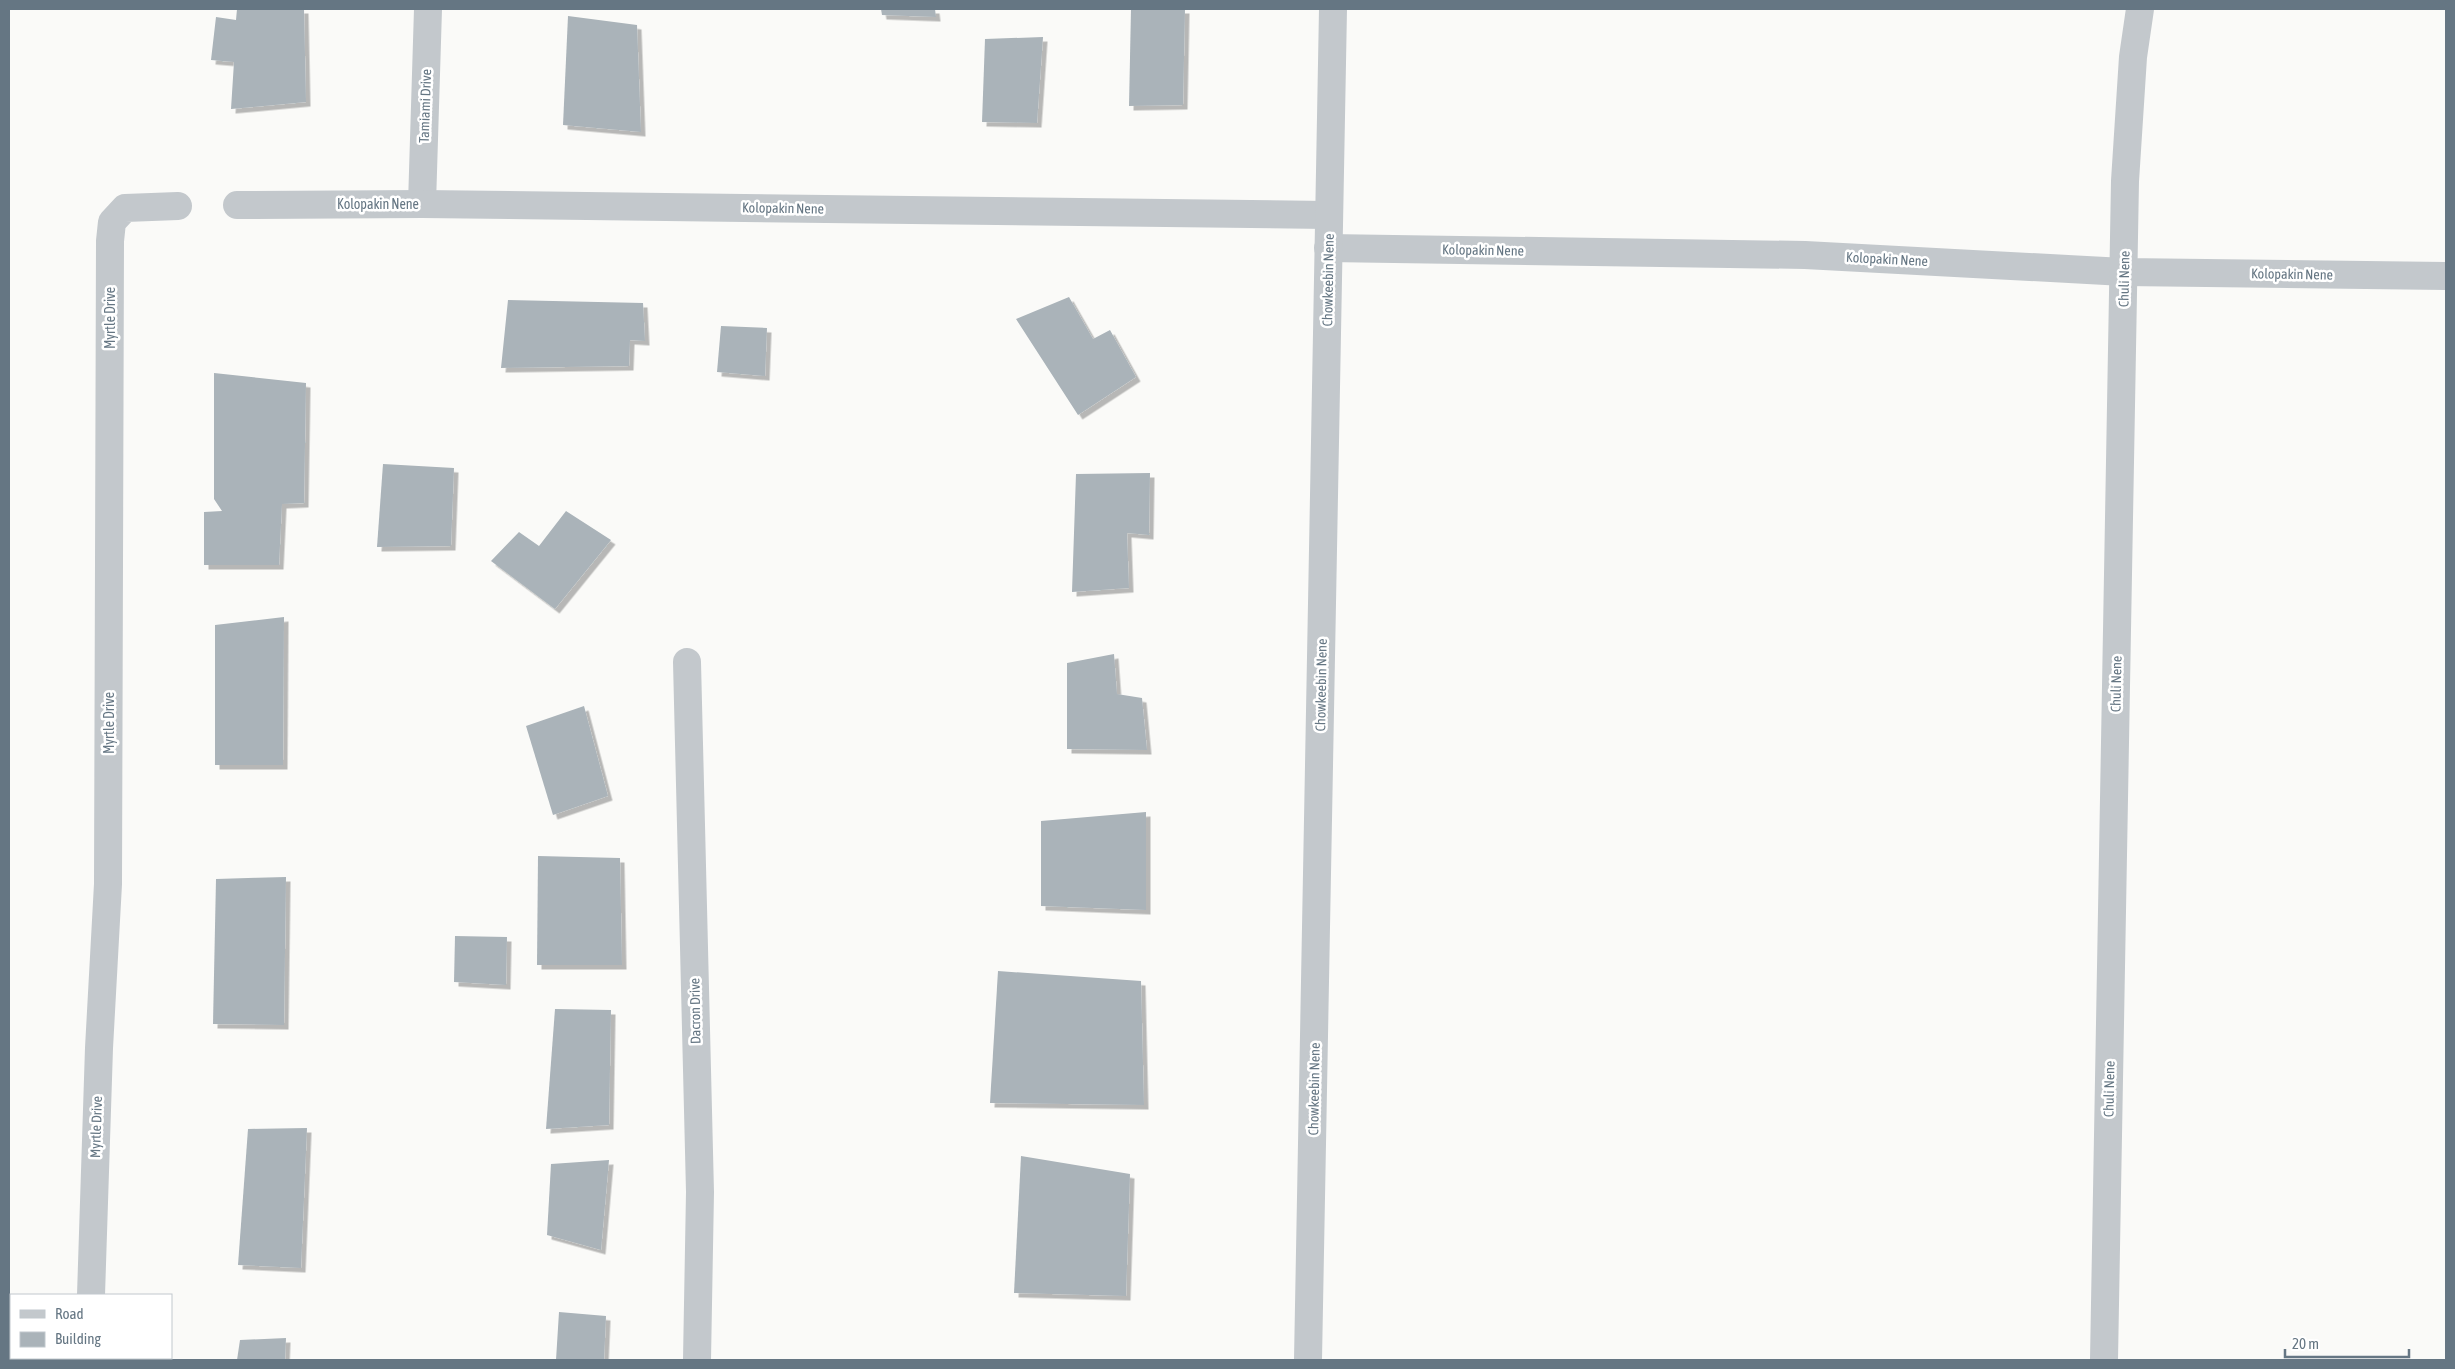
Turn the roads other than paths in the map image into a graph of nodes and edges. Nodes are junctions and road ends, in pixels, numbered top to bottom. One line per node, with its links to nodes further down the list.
1 (428, 9): 4 (street, Tamiami Drive)
2 (1333, 9): 7 (street, Chowkeebin Nene)
3 (2140, 9): 9 (street, Chuli Nene)
4 (422, 204): 5 (street, Kolopakin Nene); 7 (street, Kolopakin Nene)
5 (237, 205)
6 (178, 206): 12 (street, Myrtle Drive)
7 (1328, 215): 8 (street, Chowkeebin Nene)
8 (1328, 248): 9 (street, Kolopakin Nene); 14 (street, Chowkeebin Nene)
9 (2124, 272): 10 (street, Kolopakin Nene); 15 (street, Chuli Nene)
10 (2446, 276)
11 (687, 662): 13 (street, Dacron Drive)
12 (91, 1294)
13 (697, 1360)
14 (1308, 1360)
15 (2104, 1360)

